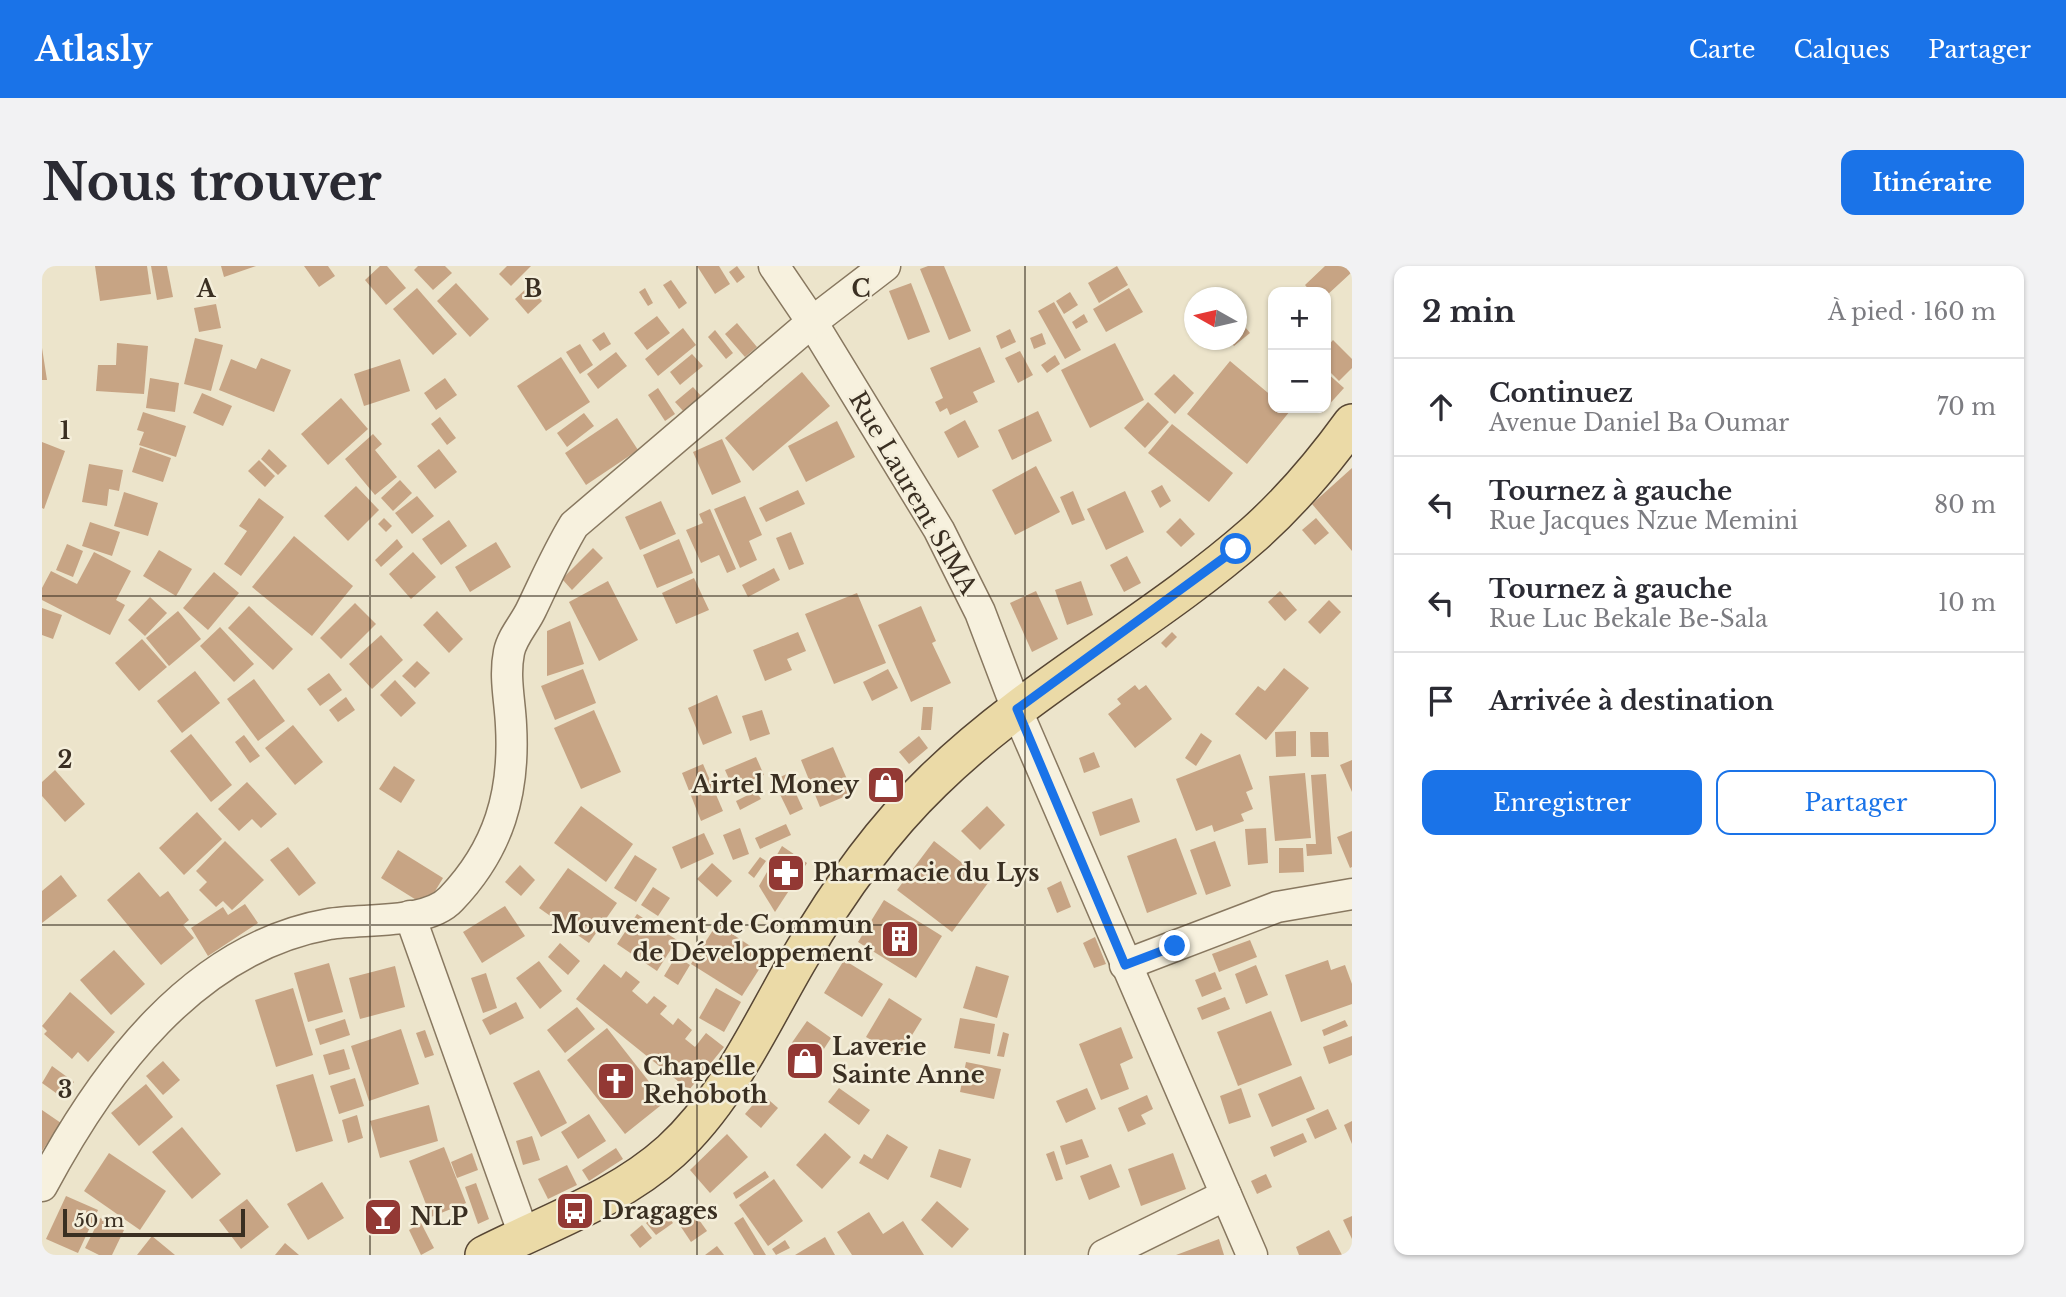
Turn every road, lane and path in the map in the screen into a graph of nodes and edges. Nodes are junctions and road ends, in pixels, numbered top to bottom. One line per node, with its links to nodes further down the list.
1 (774, 266): 3 (street, Rue Laurent SIMA)
2 (886, 266): 3 (street)
3 (812, 322): 5 (street, Rue Laurent SIMA); 7 (street)
4 (1352, 423): 5 (main road)
5 (1017, 709): 8 (street, Rue Laurent SIMA); 11 (main road)
6 (1352, 894): 8 (street)
7 (410, 916): 9 (street); 11 (street)
8 (1125, 965): 10 (street, Rue Laurent SIMA)
9 (42, 1186)
10 (1226, 1195): 13 (street); 14 (street, Rue Laurent SIMA)
11 (531, 1245): 12 (main road)
12 (484, 1255)
13 (1104, 1255)
14 (1252, 1255)

